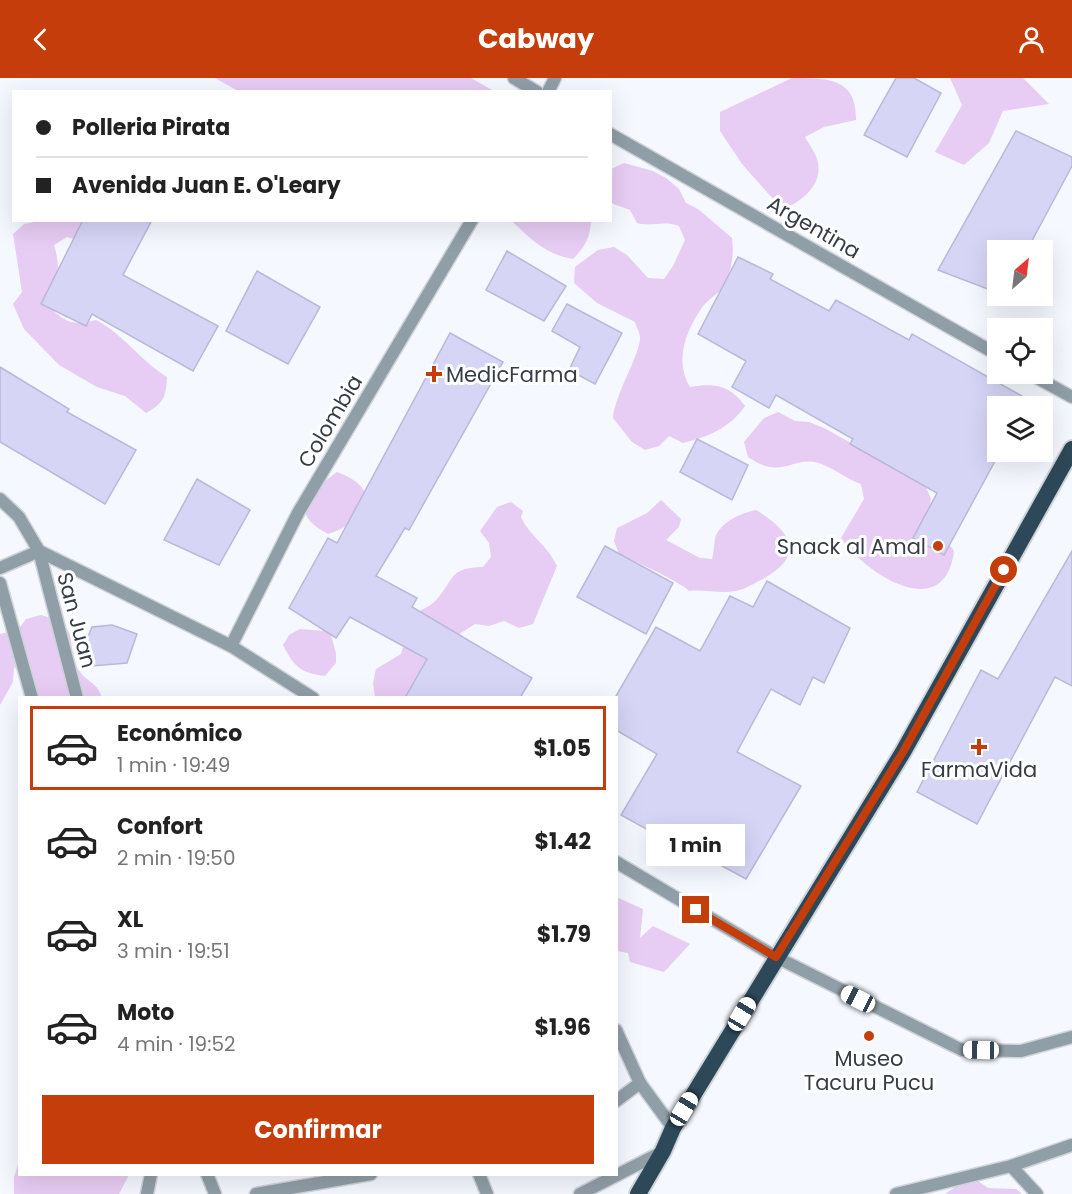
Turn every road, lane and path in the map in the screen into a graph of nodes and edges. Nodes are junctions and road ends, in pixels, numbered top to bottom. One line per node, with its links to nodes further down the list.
1 (514, 78): 2 (street)
2 (534, 90)
3 (612, 135): 5 (street, Argentina)
4 (471, 222): 13 (street, Colombia)
5 (987, 349)
6 (1048, 384): 7 (street)
7 (1072, 397)
8 (1072, 449): 18 (highway)
9 (0, 499): 10 (street, San Juan)
10 (39, 551): 11 (street); 13 (street); 15 (street, San Juan)
11 (0, 568)
12 (0, 583): 14 (street)
13 (231, 646): 16 (street)
14 (31, 696)
15 (76, 696)
16 (311, 696)
17 (618, 863): 18 (street)
18 (776, 957): 20 (street); 23 (highway)
19 (618, 1034): 21 (street)
20 (1072, 1037)
21 (640, 1083): 22 (street); 23 (street)
22 (618, 1100)
23 (673, 1128): 25 (highway)
24 (1072, 1145): 26 (street)
25 (663, 1152): 27 (street); 38 (highway)
26 (1011, 1166): 39 (street); 40 (street)
27 (618, 1175)
28 (151, 1176): 33 (street)
29 (208, 1176): 34 (street)
30 (359, 1176): 35 (street)
31 (480, 1176): 36 (street)
32 (616, 1176): 37 (street)
33 (147, 1194)
34 (215, 1194)
35 (256, 1194)
36 (487, 1194)
37 (580, 1194)
38 (638, 1194)
39 (896, 1194)
40 (1037, 1194)

